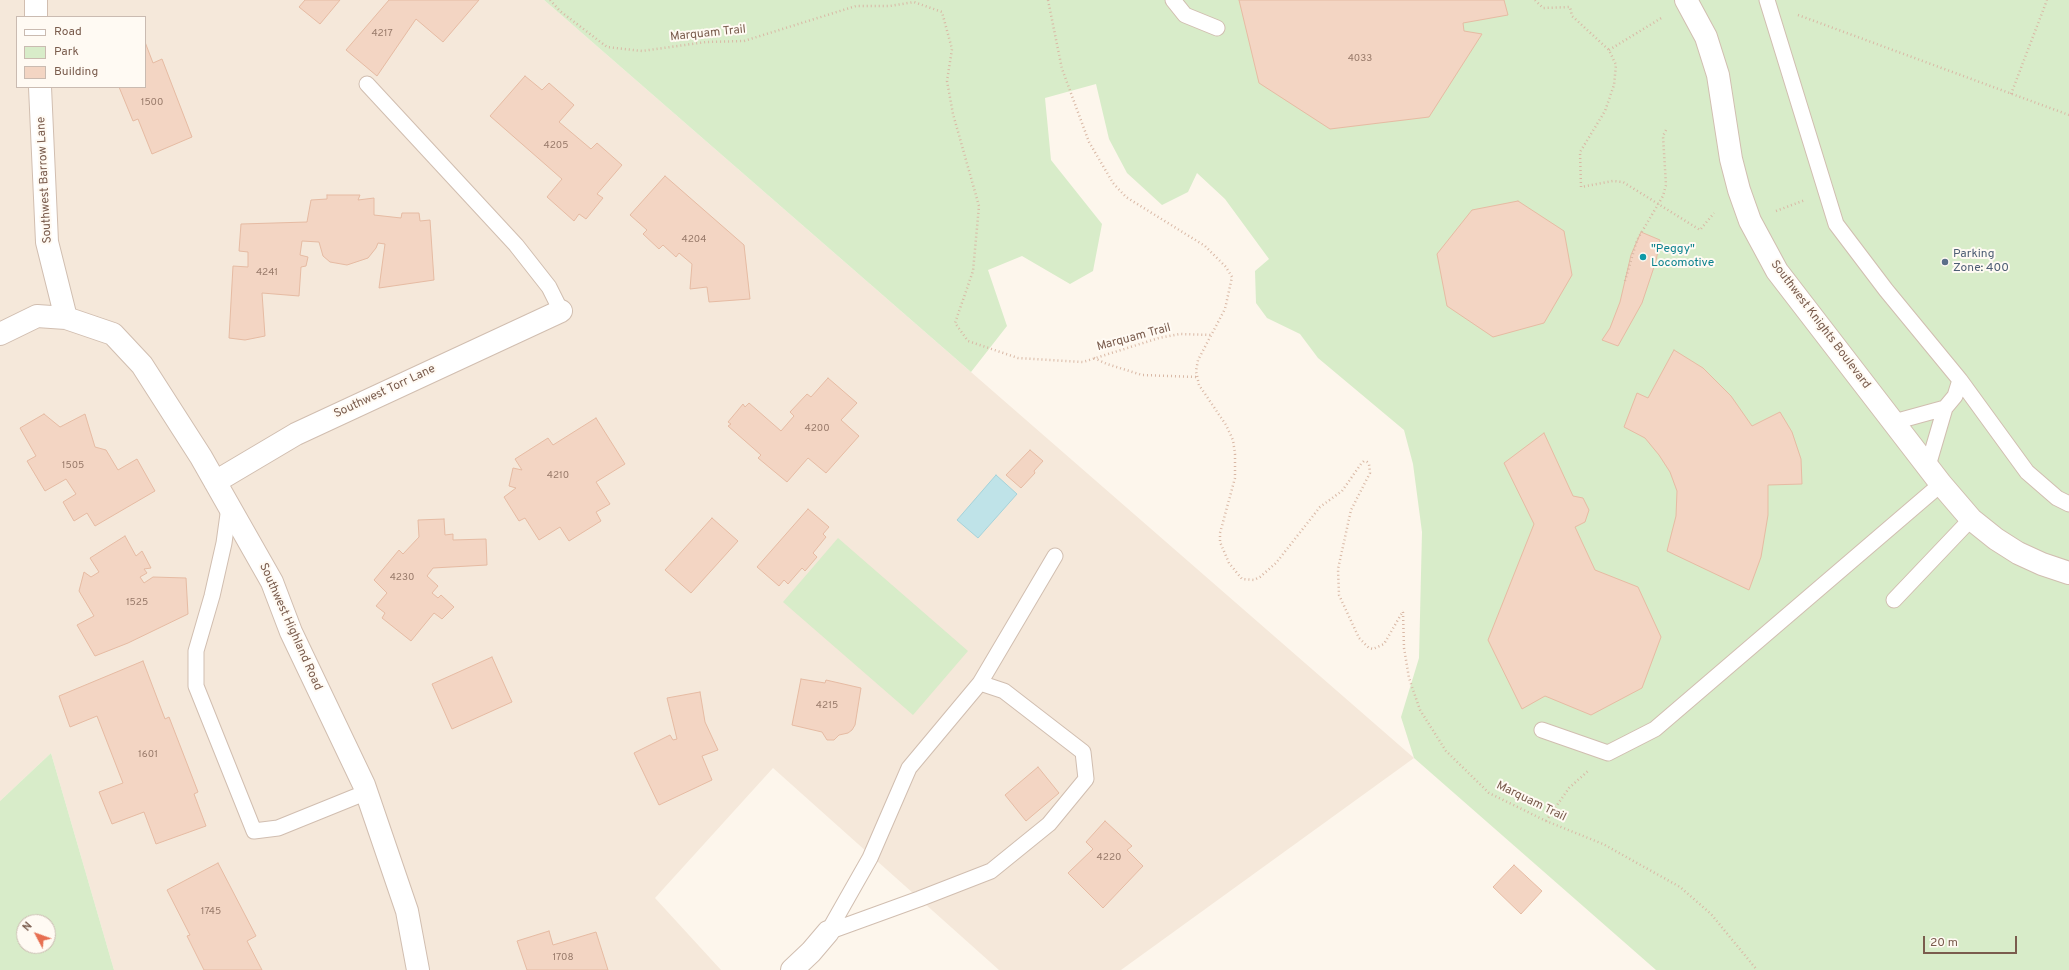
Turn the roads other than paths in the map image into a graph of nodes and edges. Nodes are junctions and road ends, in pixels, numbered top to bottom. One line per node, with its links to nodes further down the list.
1 (36, 0): 5 (street)
2 (1173, 0): 6 (lane)
3 (1686, 0): 14 (street, Southwest Knights Boulevard)
4 (1767, 2): 12 (lane)
5 (36, 16)
6 (1217, 28)
7 (367, 84): 9 (lane)
8 (40, 88): 10 (street, Southwest Barrow Lane)
9 (561, 311): 16 (street, Southwest Torr Lane)
10 (66, 318): 11 (street, Southwest Highland Road); 16 (street, Southwest Highland Road)
11 (0, 334)
12 (1960, 380): 13 (lane); 18 (lane)
13 (1945, 408): 14 (lane); 15 (lane)
14 (1894, 422): 15 (street, Southwest Knights Boulevard)
15 (1928, 466): 17 (street, Southwest Knights Boulevard)
16 (215, 482): 19 (street, Southwest Highland Road)
17 (1940, 484): 20 (street, Southwest Knights Boulevard); 25 (lane)
18 (2069, 504)
19 (229, 507): 26 (street, Southwest Highland Road); 26 (lane)
20 (1971, 519): 22 (street, Southwest Knights Boulevard); 23 (lane)
21 (1055, 556): 24 (lane)
22 (2069, 573)
23 (1894, 600)
24 (980, 683): 27 (lane); 27 (lane)
25 (1542, 730)
26 (366, 792): 28 (street, Southwest Highland Road)
27 (828, 932): 29 (street)
28 (418, 970)
29 (792, 970)

